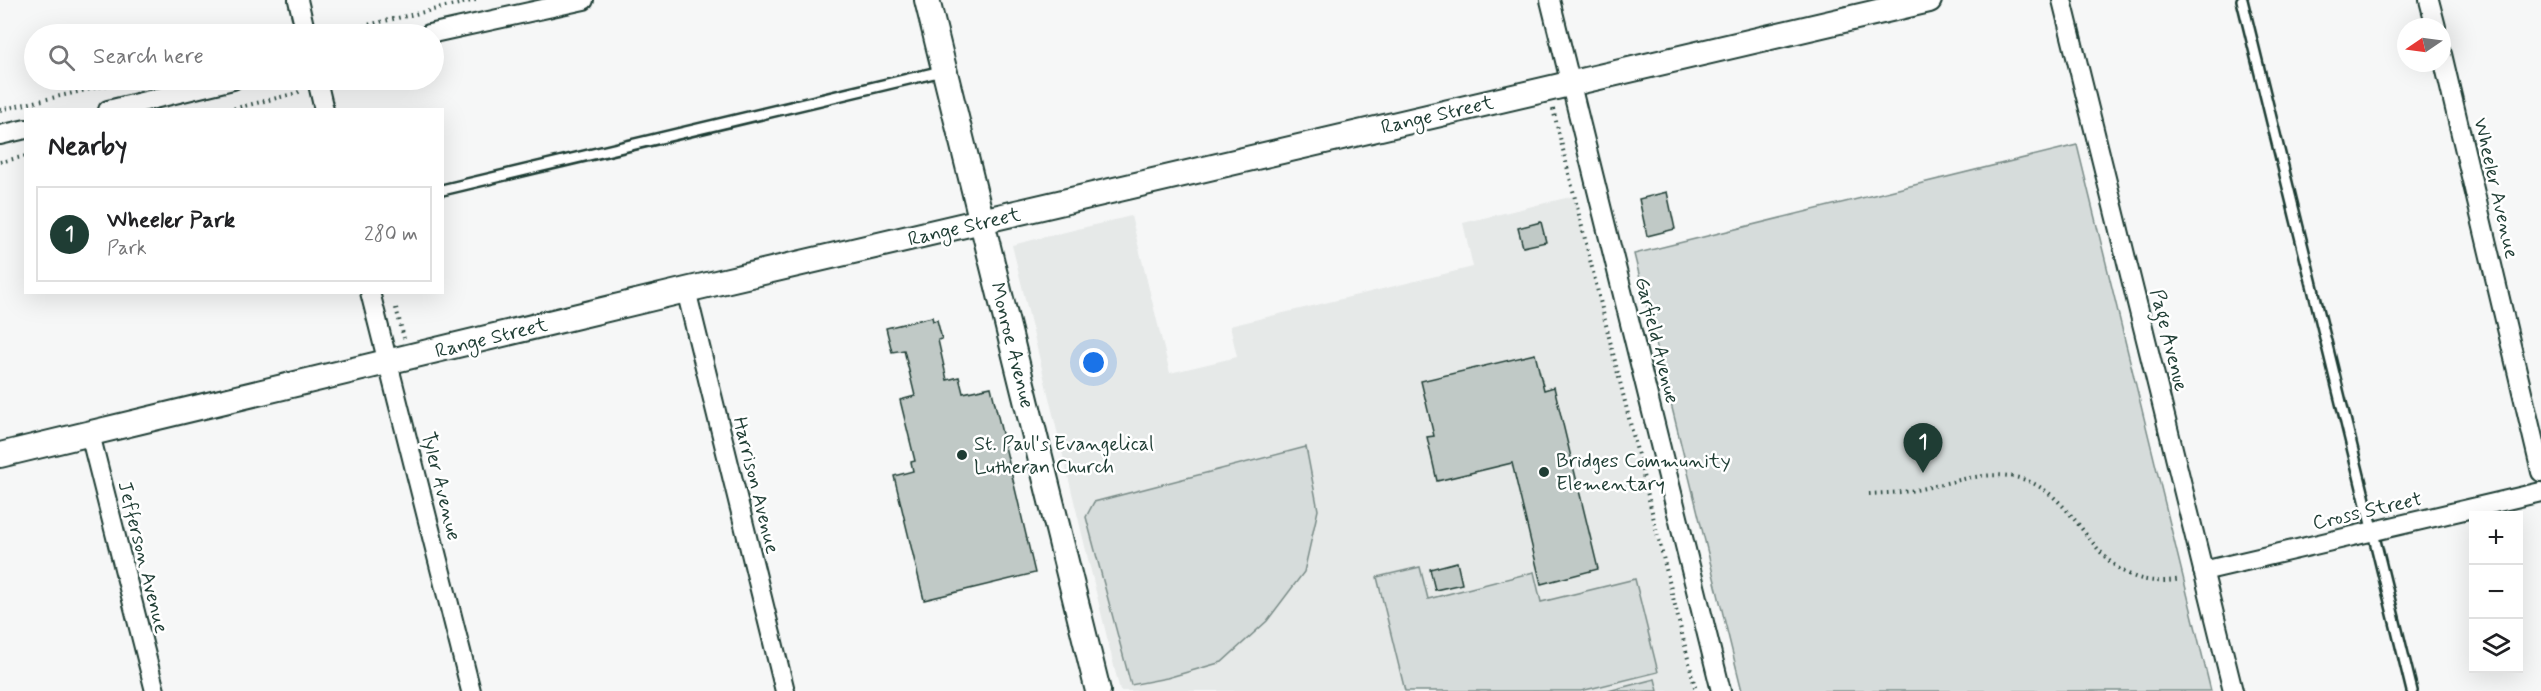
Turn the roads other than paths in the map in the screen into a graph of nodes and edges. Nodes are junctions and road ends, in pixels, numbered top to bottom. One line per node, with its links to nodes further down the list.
1 (298, 0): 10 (street)
2 (584, 0): 11 (street)
3 (927, 0): 12 (street, Monroe Avenue)
4 (1550, 0): 14 (street, Garfield Avenue)
5 (1927, 0): 14 (street, Range Street)
6 (2062, 0): 31 (street, Page Avenue)
7 (2242, 0): 30 (lane)
8 (2429, 0): 9 (street)
9 (2434, 18)
10 (304, 24)
11 (444, 31)
12 (945, 71): 21 (lane); 22 (street, Monroe Avenue)
13 (2446, 72): 28 (street, Wheeler Avenue)
14 (1562, 85): 22 (street, Range Street); 36 (street, Garfield Avenue)
15 (191, 90): 17 (street)
16 (319, 90): 18 (street)
17 (116, 108)
18 (324, 108)
19 (24, 129): 20 (street)
20 (0, 135)
21 (444, 190)
22 (982, 222): 23 (street, Range Street); 35 (street, Monroe Avenue)
23 (686, 290): 25 (street, Range Street); 34 (street, Harrison Avenue)
24 (370, 294): 25 (street, Tyler Avenue)
25 (387, 362): 26 (street, Range Street); 33 (street, Tyler Avenue)
26 (90, 434): 27 (street, Range Street); 32 (street, Jefferson Avenue)
27 (0, 455)
28 (2541, 472)
29 (2541, 492): 30 (street, Cross Street)
30 (2372, 531): 31 (street, Cross Street); 38 (lane)
31 (2204, 571): 37 (street, Page Avenue)
32 (155, 691)
33 (471, 691)
34 (785, 691)
35 (1098, 691)
36 (1721, 691)
37 (2233, 691)
38 (2412, 691)

